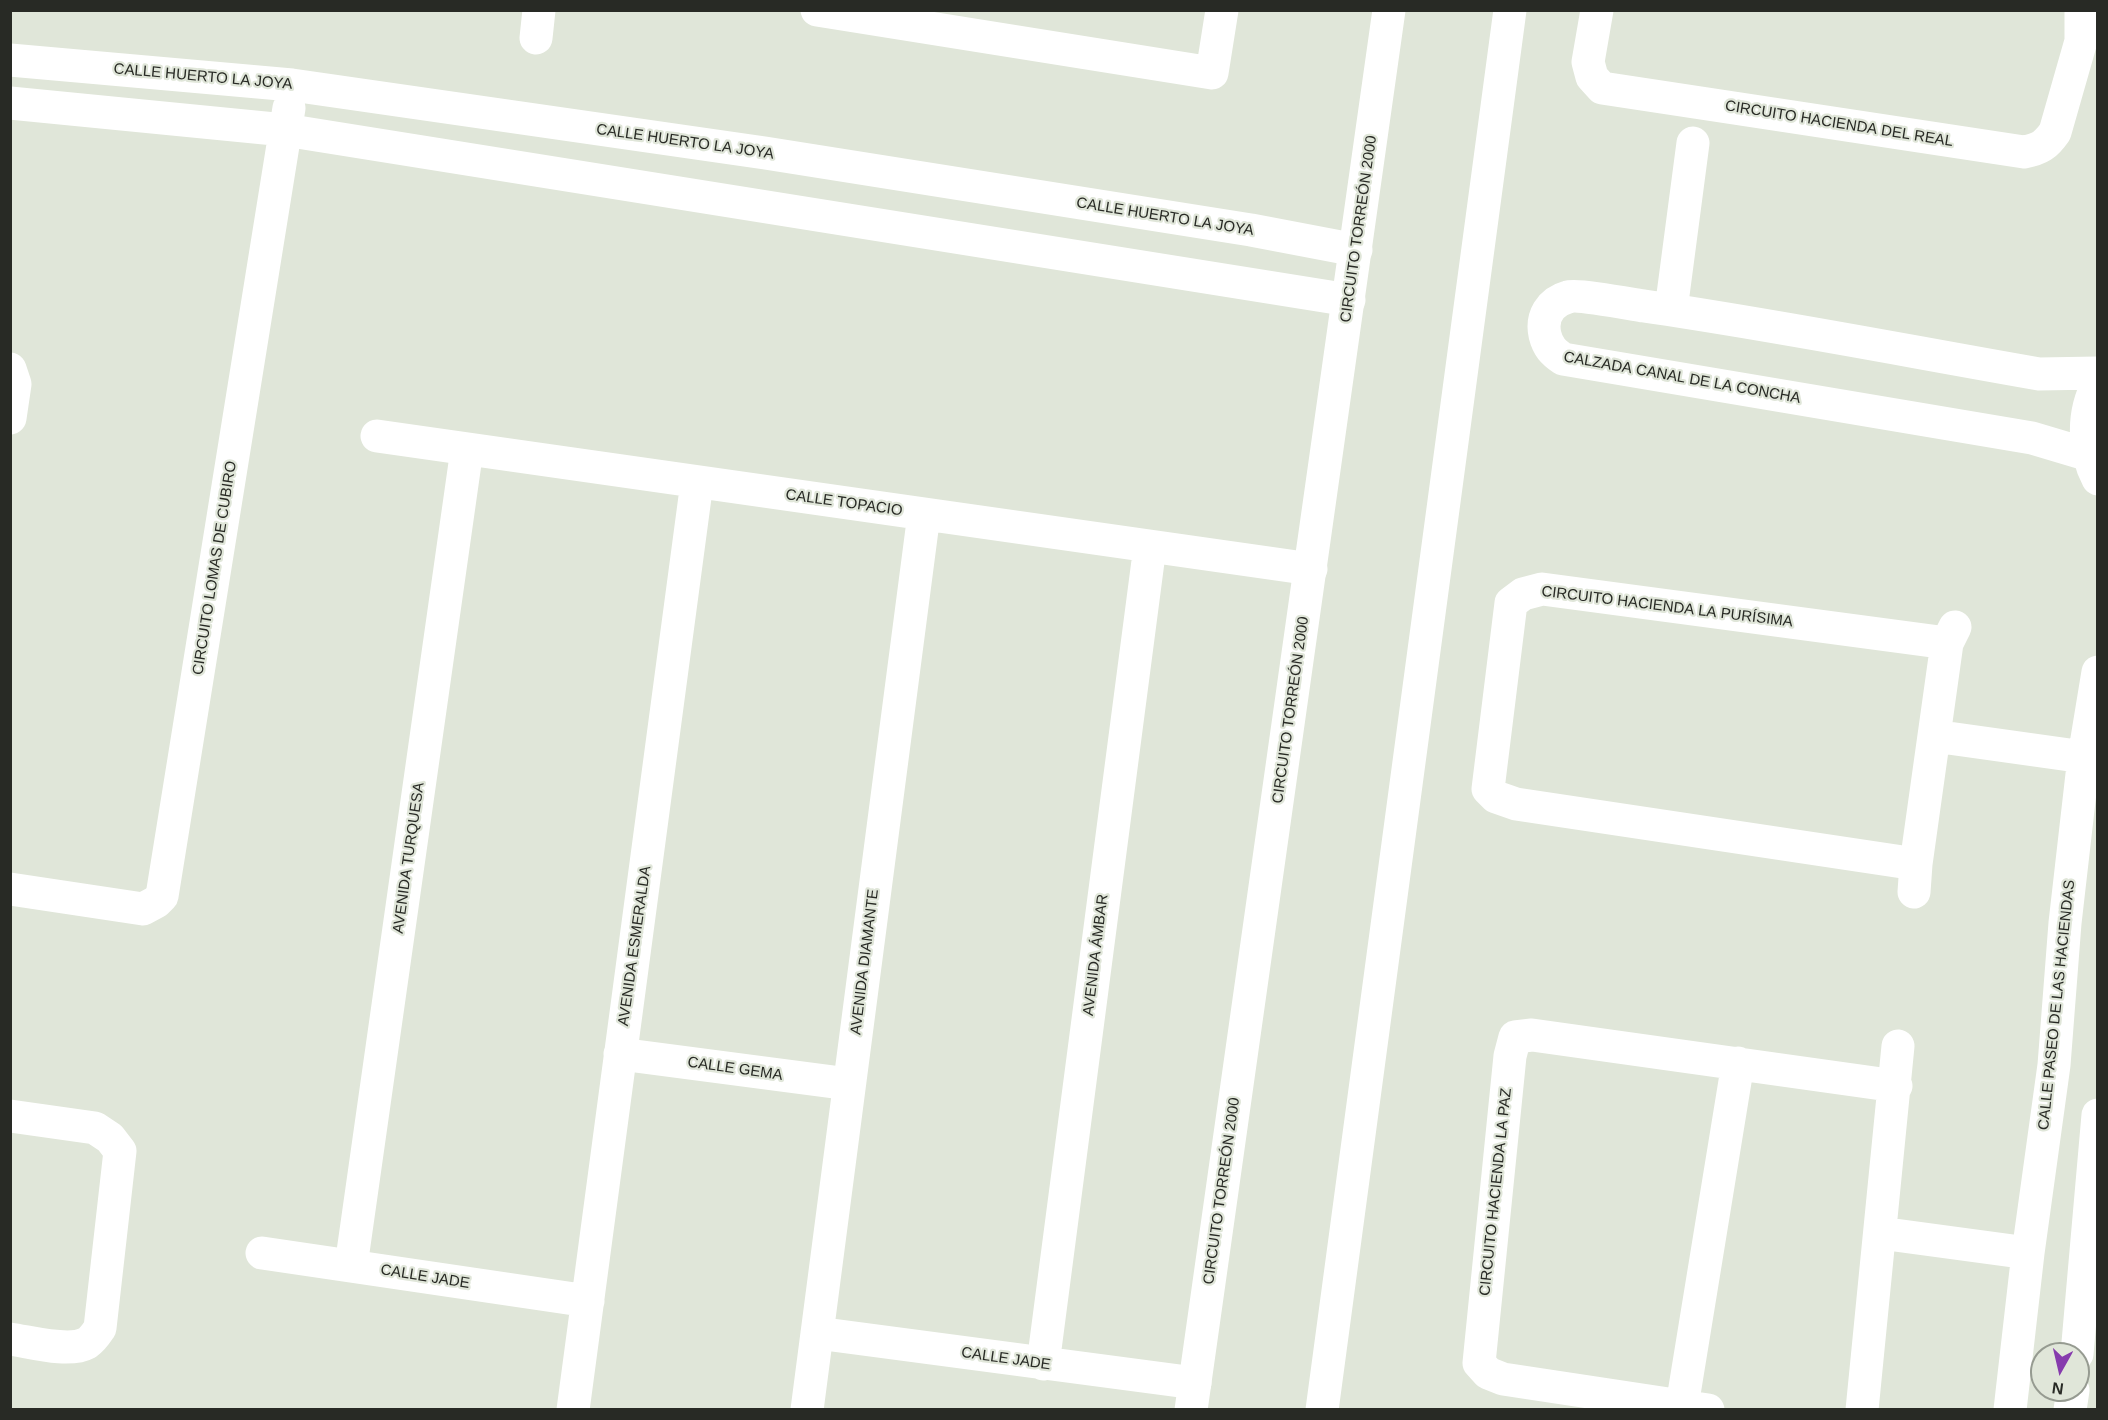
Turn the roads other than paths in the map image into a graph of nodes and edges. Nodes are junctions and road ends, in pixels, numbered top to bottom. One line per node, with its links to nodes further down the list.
1 (817, 10): 2 (street)
2 (1222, 10)
3 (1389, 10): 12 (street, CIRCUITO TORREÓN 2000)
4 (1510, 10): 51 (street)
5 (1597, 10): 6 (street, CIRCUITO HACIENDA DEL REAL)
6 (2086, 31)
7 (10, 60): 8 (street, CALLE HUERTO LA JOYA)
8 (292, 85): 10 (street, CIRCUITO LOMAS DE CUBIRO); 12 (street, CALLE HUERTO LA JOYA)
9 (10, 103): 10 (street)
10 (285, 130): 13 (street); 29 (street, CIRCUITO LOMAS DE CUBIRO)
11 (1693, 143): 14 (street)
12 (1356, 250): 13 (street, CIRCUITO TORREÓN 2000)
13 (1349, 300): 25 (street, CIRCUITO TORREÓN 2000)
14 (1671, 310): 16 (street, CALZADA CANAL DE LA CONCHA); 21 (street, CALZADA CANAL DE LA CONCHA)
15 (10, 369): 18 (street)
16 (2097, 373)
17 (2097, 384): 21 (street)
18 (10, 418)
19 (377, 436): 20 (street, CALLE TOPACIO)
20 (467, 449): 22 (street, CALLE TOPACIO); 41 (street, AVENIDA TURQUESA)
21 (2093, 467)
22 (697, 482): 23 (street, CALLE TOPACIO); 31 (street, AVENIDA ESMERALDA)
23 (924, 514): 24 (street, CALLE TOPACIO); 33 (street, AVENIDA DIAMANTE)
24 (1150, 546): 25 (street, CALLE TOPACIO); 46 (street, AVENIDA ÁMBAR)
25 (1311, 569): 47 (street, CIRCUITO TORREÓN 2000)
26 (2097, 672): 28 (street, CALLE PASEO DE LAS HACIENDAS)
27 (1934, 736): 27 (street, CIRCUITO HACIENDA LA PURÍSIMA); 28 (street)
28 (2084, 757): 37 (street, CALLE PASEO DE LAS HACIENDAS)
29 (10, 889)
30 (1898, 1046): 34 (street)
31 (620, 1054): 33 (street, CALLE GEMA); 42 (street, AVENIDA ESMERALDA)
32 (1738, 1063): 34 (street, CIRCUITO HACIENDA LA PAZ); 48 (street, CIRCUITO HACIENDA LA PAZ); 48 (street, CIRCUITO HACIENDA LA PAZ)
33 (849, 1084): 43 (street, AVENIDA DIAMANTE)
34 (1896, 1086): 38 (street)
35 (10, 1116): 44 (street)
36 (2096, 1129): 37 (street); 45 (street)
37 (2044, 1135): 40 (street, CALLE PASEO DE LAS HACIENDAS)
38 (1880, 1233): 40 (street); 52 (street)
39 (262, 1253): 41 (street, CALLE JADE)
40 (2028, 1253): 53 (street, CALLE PASEO DE LAS HACIENDAS)
41 (351, 1266): 42 (street, CALLE JADE)
42 (588, 1301): 49 (street, AVENIDA ESMERALDA)
43 (818, 1333): 46 (street, CALLE JADE); 50 (street, AVENIDA DIAMANTE)
44 (10, 1339)
45 (2085, 1342)
46 (1043, 1364): 47 (street, CALLE JADE)
47 (1193, 1396)
48 (1695, 1408)
49 (573, 1410)
50 (807, 1410)
51 (1322, 1410)
52 (1862, 1410)
53 (2010, 1410)

